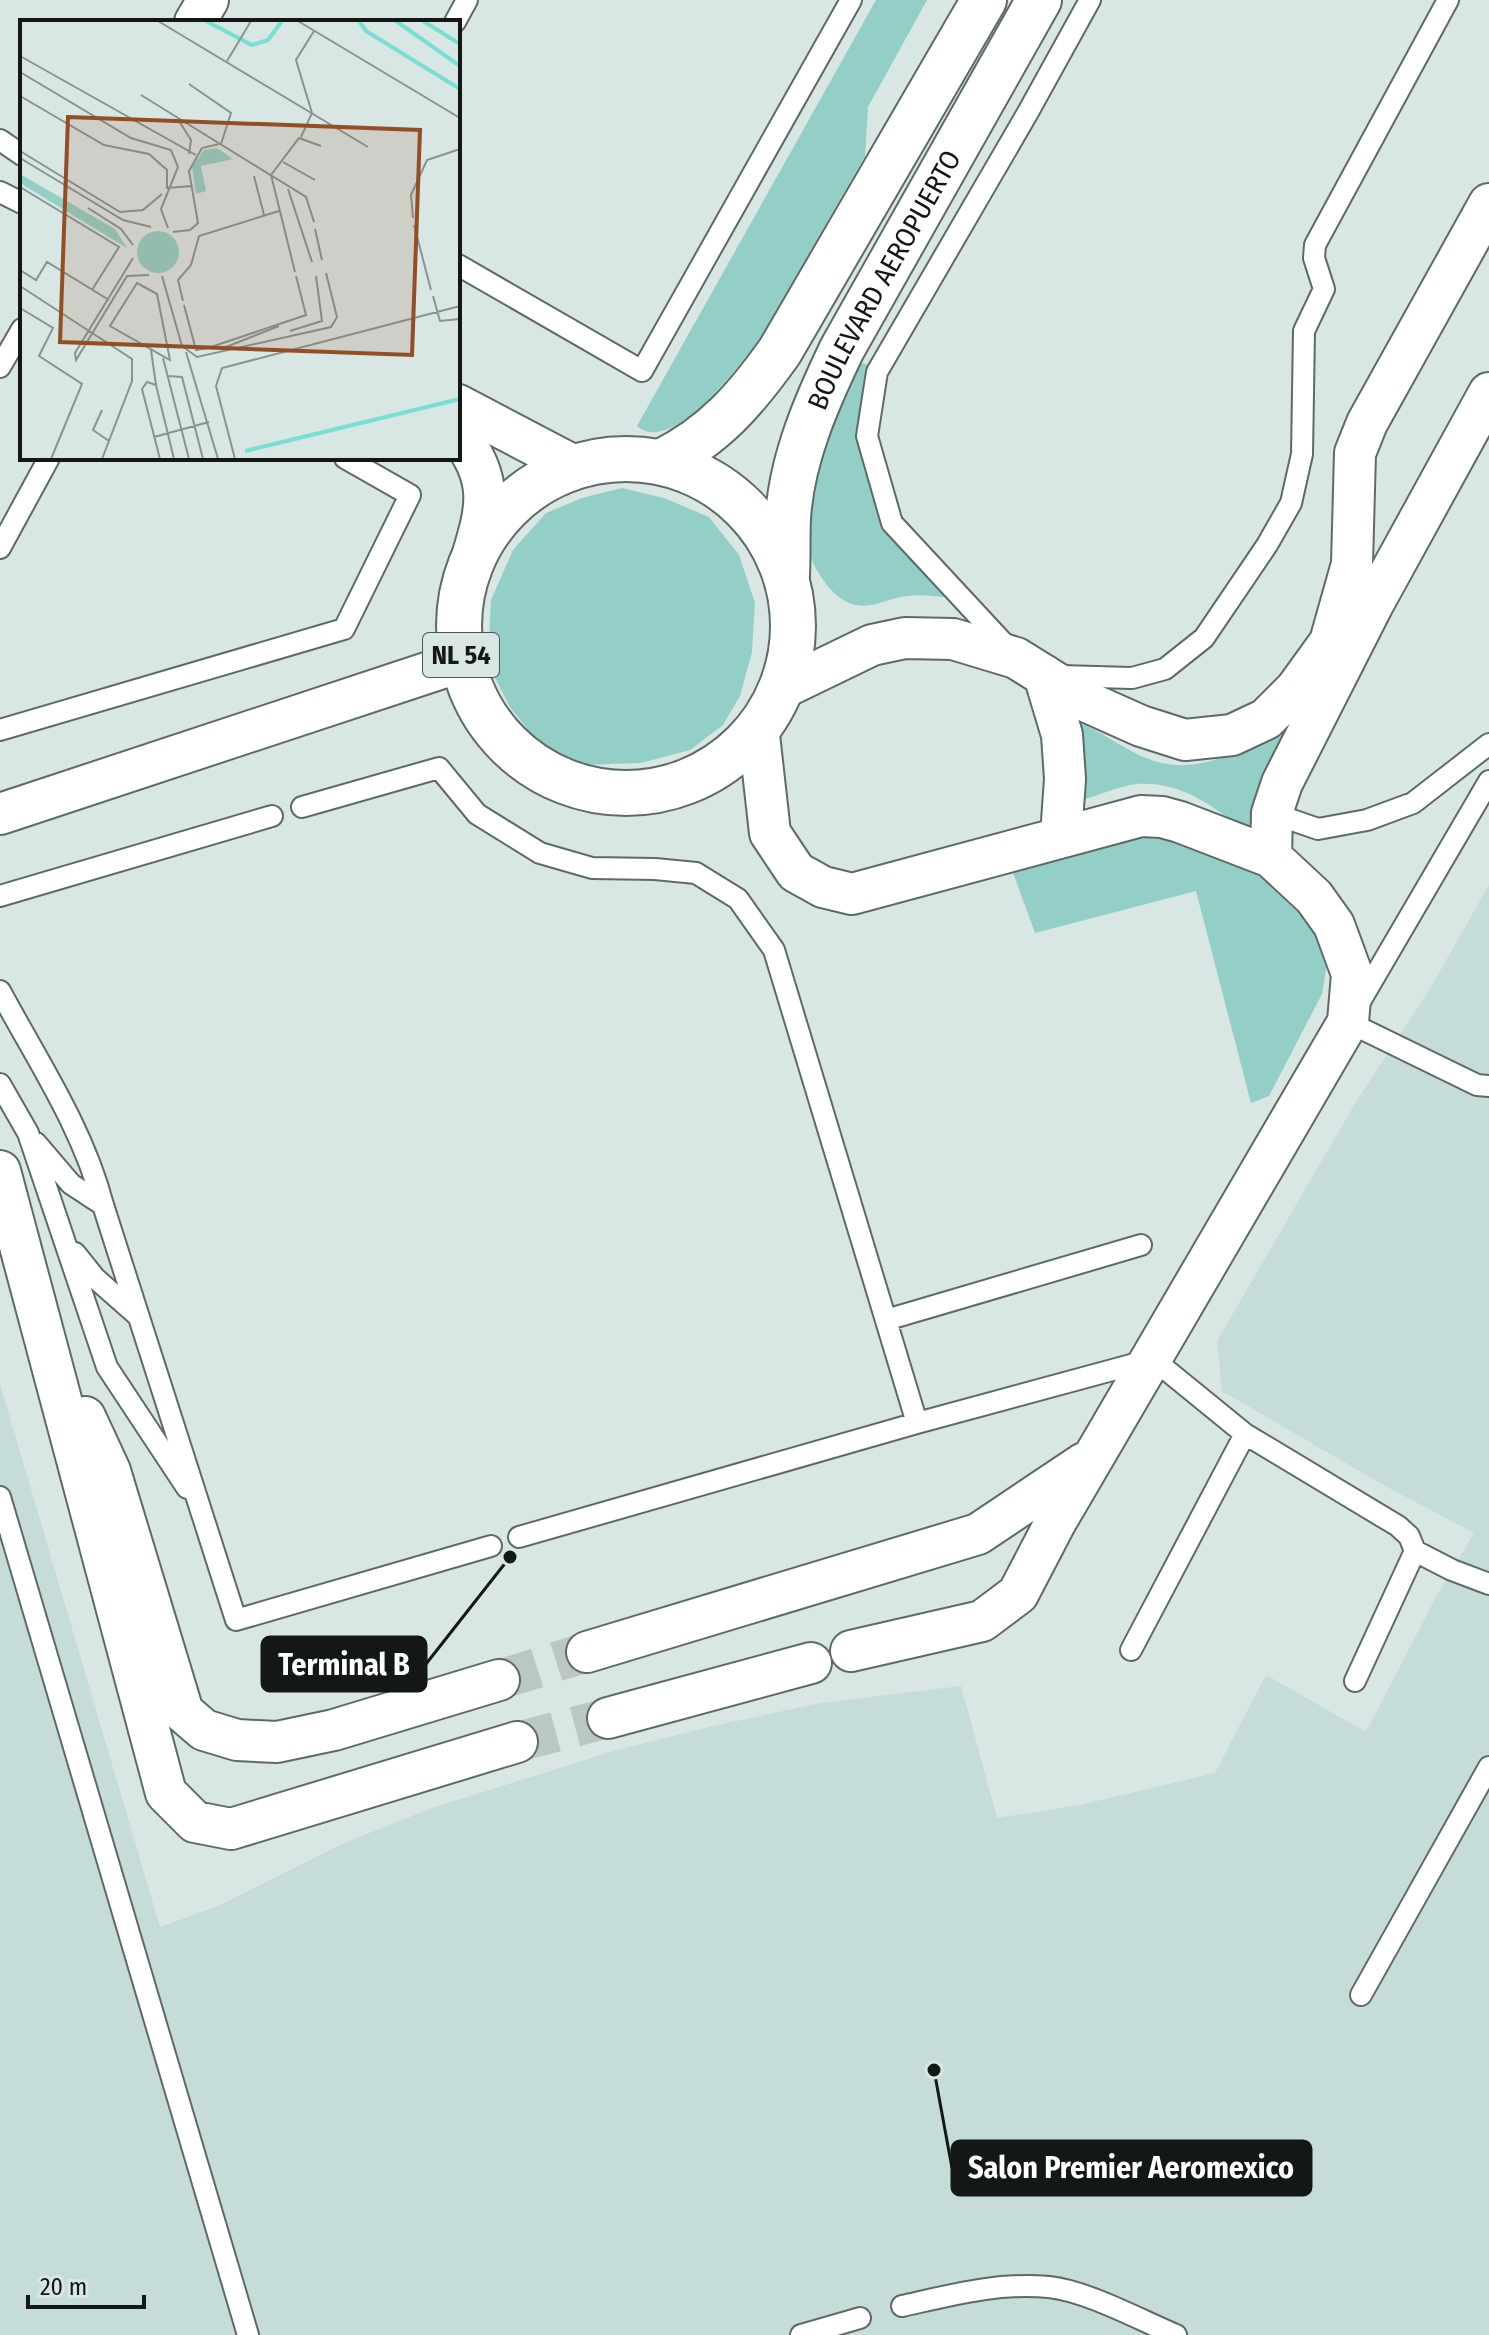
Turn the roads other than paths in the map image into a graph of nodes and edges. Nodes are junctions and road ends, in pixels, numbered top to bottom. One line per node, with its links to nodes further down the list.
1 (208, 0): 8 (street)
2 (467, 0): 9 (lane)
3 (851, 0): 15 (lane)
4 (984, 0): 23 (highway, BOULEVARD AEROPUERTO)
5 (1039, 0): 27 (highway, BOULEVARD AEROPUERTO / NL 54)
6 (1090, 0): 31 (lane)
7 (1448, 0): 31 (lane)
8 (196, 20)
9 (456, 20)
10 (0, 140): 11 (lane)
11 (20, 154)
12 (0, 192): 13 (lane)
13 (20, 202)
14 (1489, 204): 29 (street)
15 (460, 266)
16 (20, 332): 17 (lane)
17 (0, 367)
18 (1489, 393): 28 (street)
19 (460, 406): 24 (street)
20 (460, 436): 26 (street)
21 (48, 460): 25 (lane)
22 (349, 460): 33 (lane)
23 (661, 462): 24 (highway, BOULEVARD AEROPUERTO / NL 54); 27 (highway, BOULEVARD AEROPUERTO / NL 54)
24 (574, 466): 26 (highway, BOULEVARD AEROPUERTO / NL 54)
25 (0, 548)
26 (466, 578): 30 (highway, BOULEVARD AEROPUERTO / NL 54)
27 (786, 581): 32 (highway, BOULEVARD AEROPUERTO / NL 54)
28 (1373, 604): 29 (street); 37 (street)
29 (1330, 642): 31 (street)
30 (463, 661): 32 (highway, BOULEVARD AEROPUERTO / NL 54); 38 (street)
31 (1030, 666): 32 (street); 40 (street)
32 (768, 708): 40 (street)
33 (0, 730)
34 (1489, 744): 37 (lane)
35 (1489, 781): 44 (lane)
36 (302, 807): 54 (lane)
37 (1272, 813): 41 (street)
38 (0, 814)
39 (272, 816): 42 (lane)
40 (1061, 836): 41 (street)
41 (1271, 857): 44 (street)
42 (0, 896)
43 (0, 991): 49 (lane)
44 (1348, 1022): 46 (lane); 55 (street)
45 (0, 1084): 47 (lane)
46 (1489, 1086)
47 (28, 1133): 49 (lane); 50 (lane)
48 (0, 1171): 52 (street)
49 (103, 1205): 53 (lane)
50 (67, 1244): 53 (lane); 60 (lane)
51 (1141, 1245): 54 (lane)
52 (39, 1315): 69 (street); 72 (street)
53 (139, 1316): 60 (lane)
54 (886, 1320): 56 (lane)
55 (1153, 1359): 56 (lane); 57 (lane); 58 (street)
56 (917, 1423): 61 (lane)
57 (1245, 1434): 63 (lane); 65 (lane)
58 (1095, 1455): 66 (street); 67 (street)
59 (0, 1497): 77 (lane)
60 (200, 1508): 62 (lane)
61 (519, 1537)
62 (491, 1546)
63 (1415, 1551): 64 (lane); 70 (lane)
64 (1489, 1584)
65 (1131, 1650)
66 (851, 1651)
67 (587, 1652)
68 (811, 1663): 71 (street)
69 (499, 1680)
70 (1355, 1681)
71 (608, 1718)
72 (517, 1742)
73 (1489, 1767): 74 (lane)
74 (1361, 1995)
75 (902, 2306): 79 (lane)
76 (860, 2318): 78 (lane)
77 (248, 2335)
78 (801, 2335)
79 (1176, 2335)

